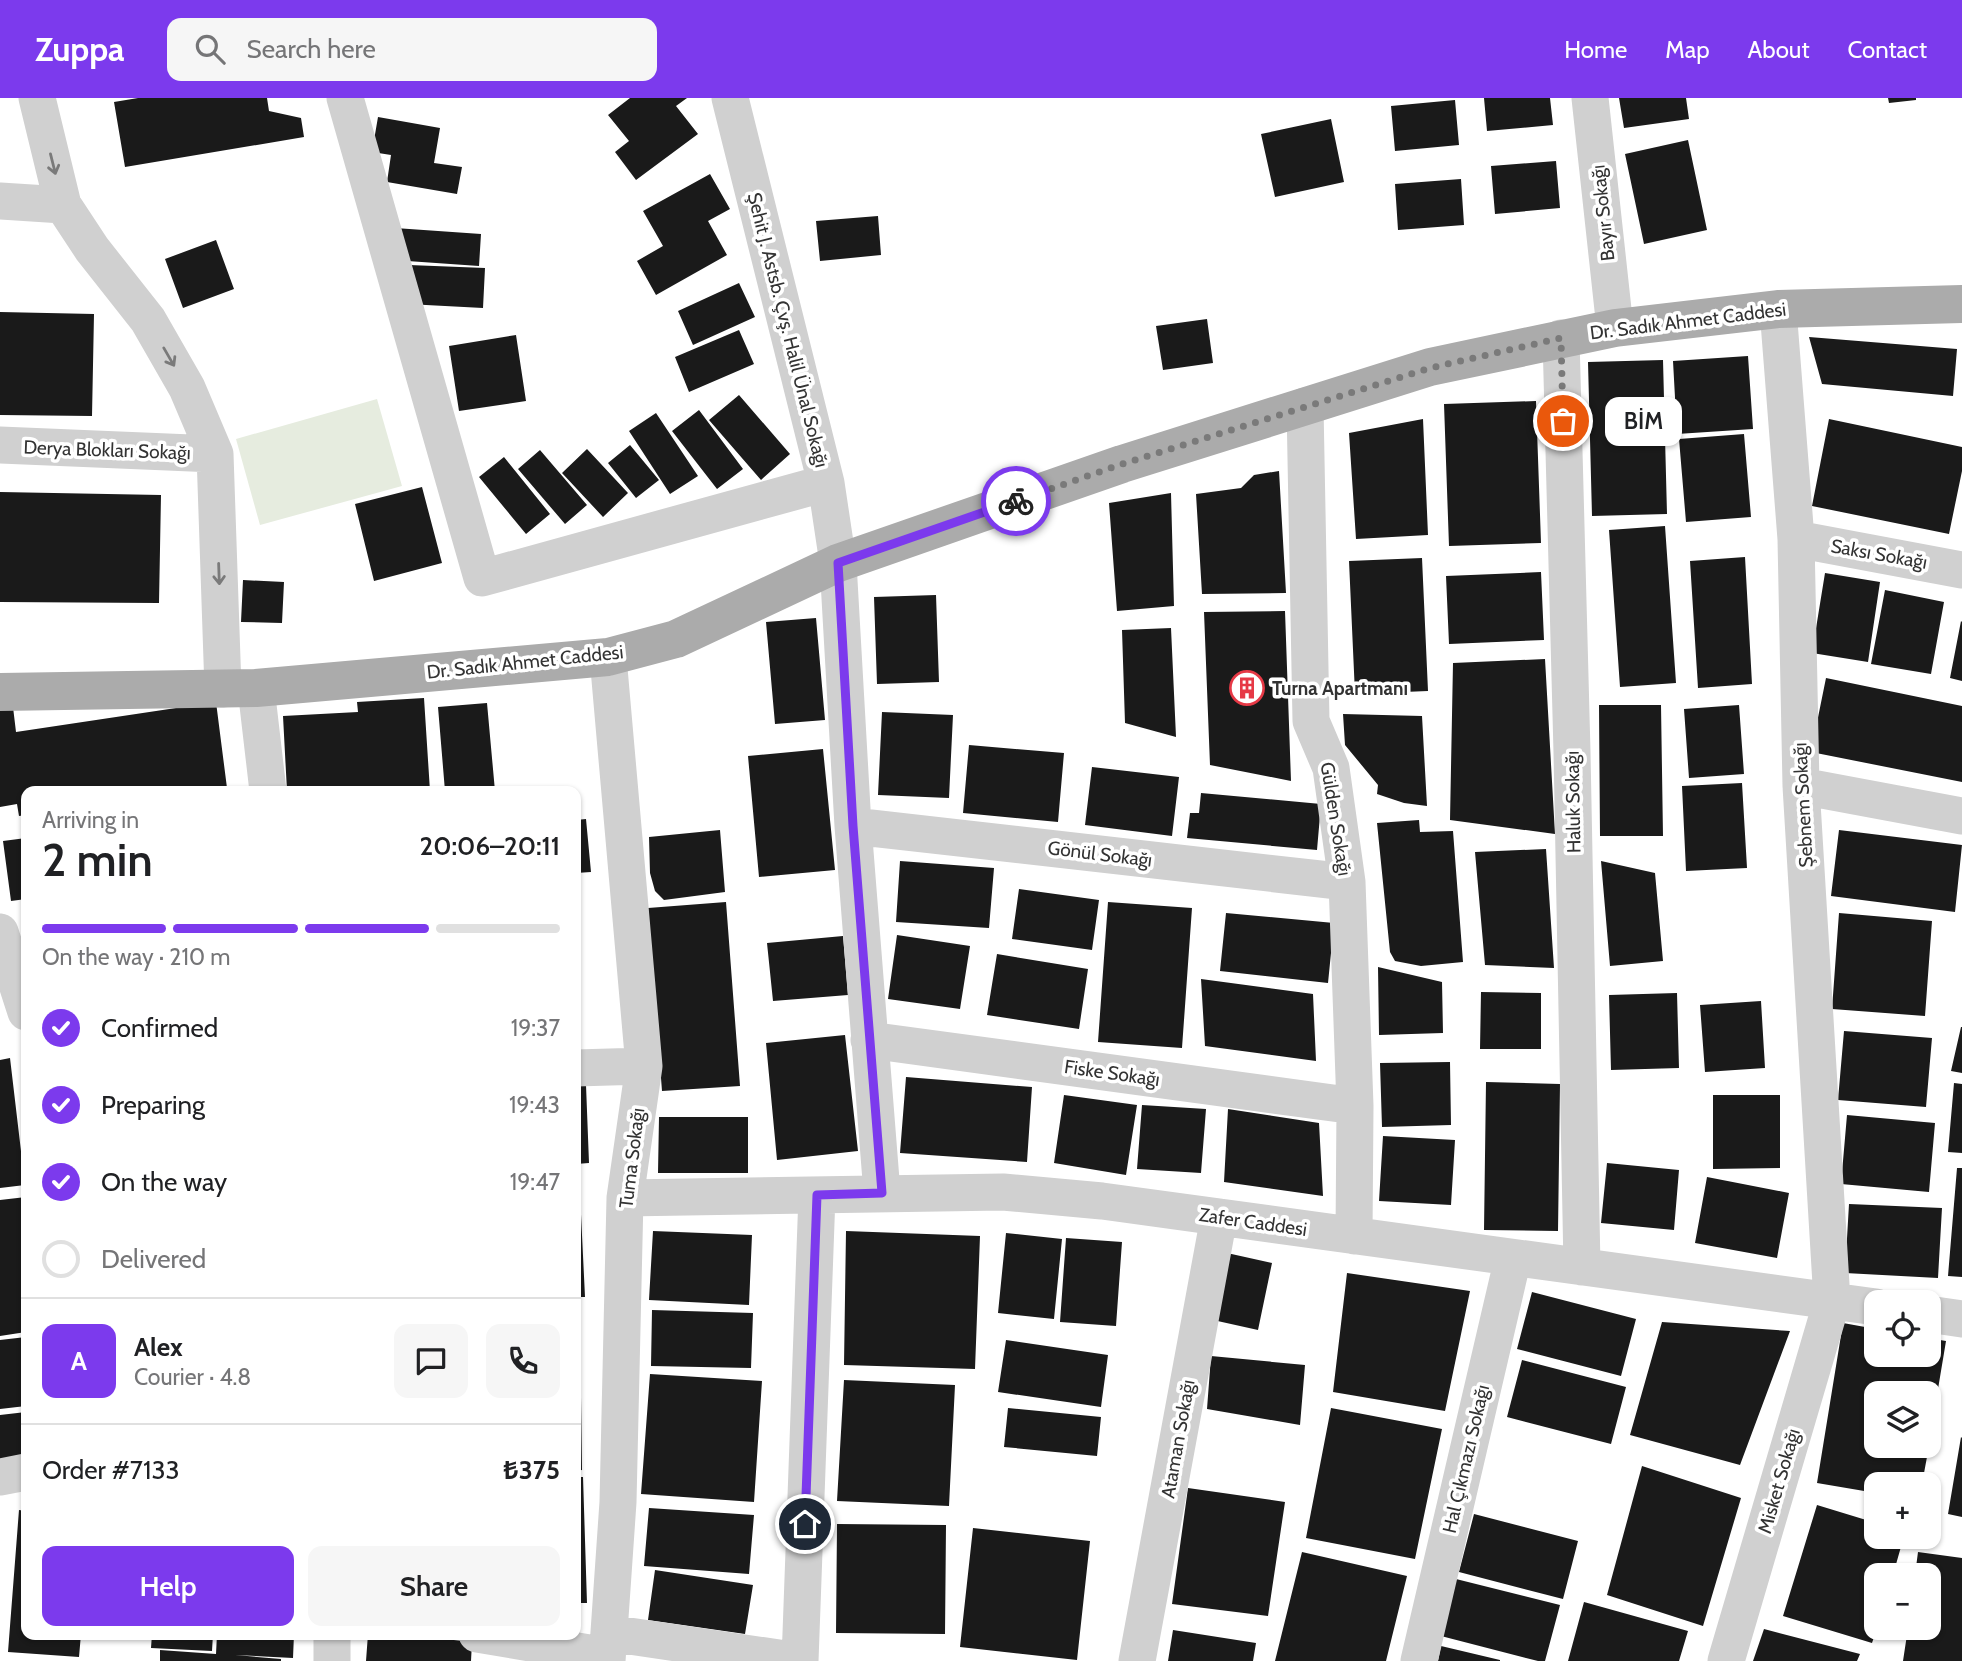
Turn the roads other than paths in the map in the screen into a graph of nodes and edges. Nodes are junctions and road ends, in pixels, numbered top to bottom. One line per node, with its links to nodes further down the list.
1 (37, 98): 6 (street, one-way to 6)
2 (345, 98): 14 (street)
3 (730, 98): 14 (street, Şehit J. Astsb. Çvş. Halil Ünal Sokağı)
4 (1590, 98): 9 (street, Bayır Sokağı)
5 (0, 201): 6 (street)
6 (63, 205): 13 (street, one-way to 13)
7 (1962, 304): 8 (main road, Dr. Sadık Ahmet Caddesi)
8 (1778, 309): 9 (main road, Dr. Sadık Ahmet Caddesi); 15 (street, Şebnem Sokağı)
9 (1615, 328): 10 (main road, Dr. Sadık Ahmet Caddesi)
10 (1561, 338): 11 (main road, Dr. Sadık Ahmet Caddesi); 38 (street, Haluk Sokağı)
11 (1305, 405): 16 (main road, Dr. Sadık Ahmet Caddesi); 25 (street, Gülden Sokağı)
12 (0, 445): 13 (street, Derya Blokları Sokağı)
13 (215, 454): 19 (street, one-way to 19)
14 (825, 483): 16 (street, Şehit J. Astsb. Çvş. Halil Ünal Sokağı)
15 (1796, 539): 17 (street, Saksı Sokağı); 22 (street, Şebnem Sokağı)
16 (838, 563): 18 (main road, Dr. Sadık Ahmet Caddesi); 24 (street, Şehit J. Astsb. Çvş. Halil Ünal Sokağı)
17 (1962, 570)
18 (608, 657): 19 (main road, Dr. Sadık Ahmet Caddesi); 29 (street, Tuma Sokağı)
19 (239, 688): 20 (main road, Dr. Sadık Ahmet Caddesi); 21 (street)
20 (0, 692)
21 (267, 786)
22 (1801, 786): 23 (street); 39 (street, Şebnem Sokağı)
23 (1962, 816)
24 (853, 826): 25 (street, Gönül Sokağı); 28 (street, Şehit J. Astsb. Çvş. Halil Ünal Sokağı)
25 (1347, 883): 31 (street, Gülden Sokağı)
26 (0, 932): 27 (street)
27 (21, 997)
28 (869, 1040): 31 (street, Fiske Sokağı); 32 (street, Şehit J. Astsb. Çvş. Halil Ünal Sokağı)
29 (644, 1066): 30 (street); 34 (street, Tuma Sokağı)
30 (581, 1068)
31 (1355, 1106): 36 (street, Gülden Sokağı)
32 (882, 1193): 33 (street, Zafer Caddesi); 35 (street, Zafer Caddesi)
33 (817, 1195): 34 (street, Zafer Caddesi); 49 (street)
34 (625, 1198): 47 (street, Tuma Sokağı)
35 (1219, 1217): 36 (street, Zafer Caddesi); 50 (street, Ataman Sokağı)
36 (1354, 1236): 37 (street, Zafer Caddesi)
37 (1513, 1258): 38 (street, Zafer Caddesi); 51 (street, Hal Çıkmazı Sokağı)
38 (1582, 1267): 39 (street, Zafer Caddesi)
39 (1832, 1301): 40 (street, Zafer Caddesi); 52 (street, Misket Sokağı)
40 (1864, 1305)
41 (1941, 1316): 42 (street)
42 (1962, 1319)
43 (21, 1473): 44 (street)
44 (0, 1476)
45 (332, 1640): 48 (street)
46 (526, 1640): 47 (street)
47 (608, 1650): 49 (street)
48 (332, 1661)
49 (799, 1661)
50 (1137, 1661)
51 (1419, 1661)
52 (1726, 1661)

